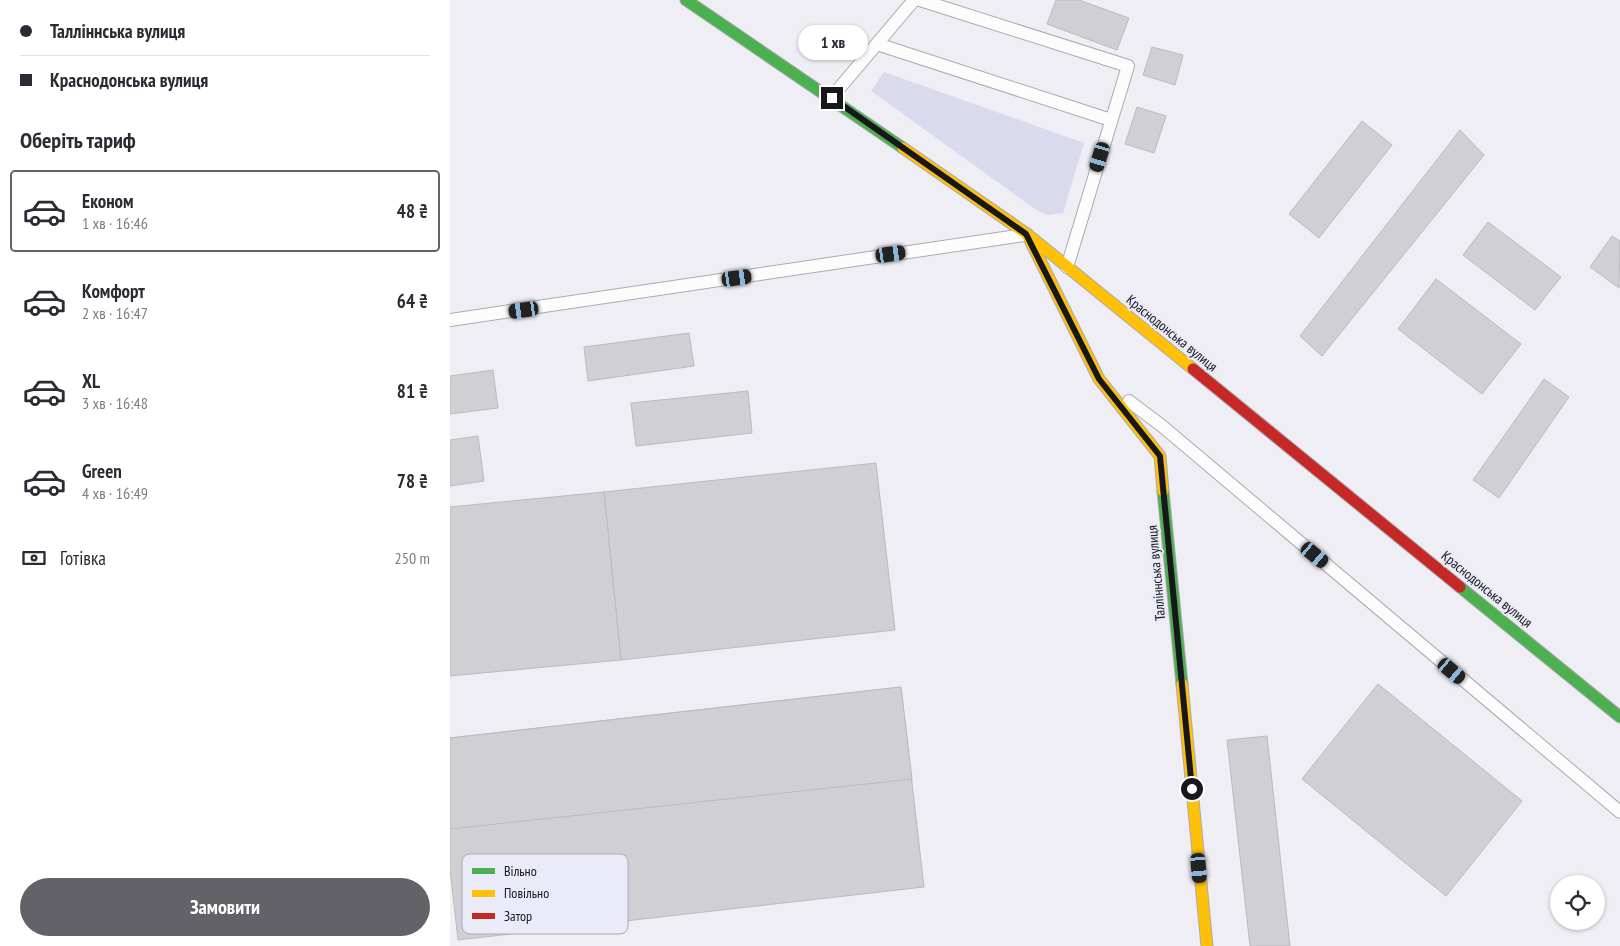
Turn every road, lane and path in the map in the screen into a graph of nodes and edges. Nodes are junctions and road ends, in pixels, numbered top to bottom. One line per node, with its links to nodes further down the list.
1 (686, 0): 5 (main road, Краснодонська вулиця)
2 (914, 0): 4 (lane)
3 (920, 0): 6 (lane)
4 (877, 44): 5 (lane); 6 (lane)
5 (832, 98): 7 (main road, Краснодонська вулиця)
6 (1111, 120): 8 (lane)
7 (1026, 234): 8 (main road, Краснодонська вулиця); 9 (lane); 10 (main road, Талліннська вулиця)
8 (1067, 267): 11 (main road, Краснодонська вулиця)
9 (450, 320)
10 (1099, 379): 12 (lane); 13 (main road, Талліннська вулиця)
11 (1620, 717)
12 (1620, 812)
13 (1206, 946)

